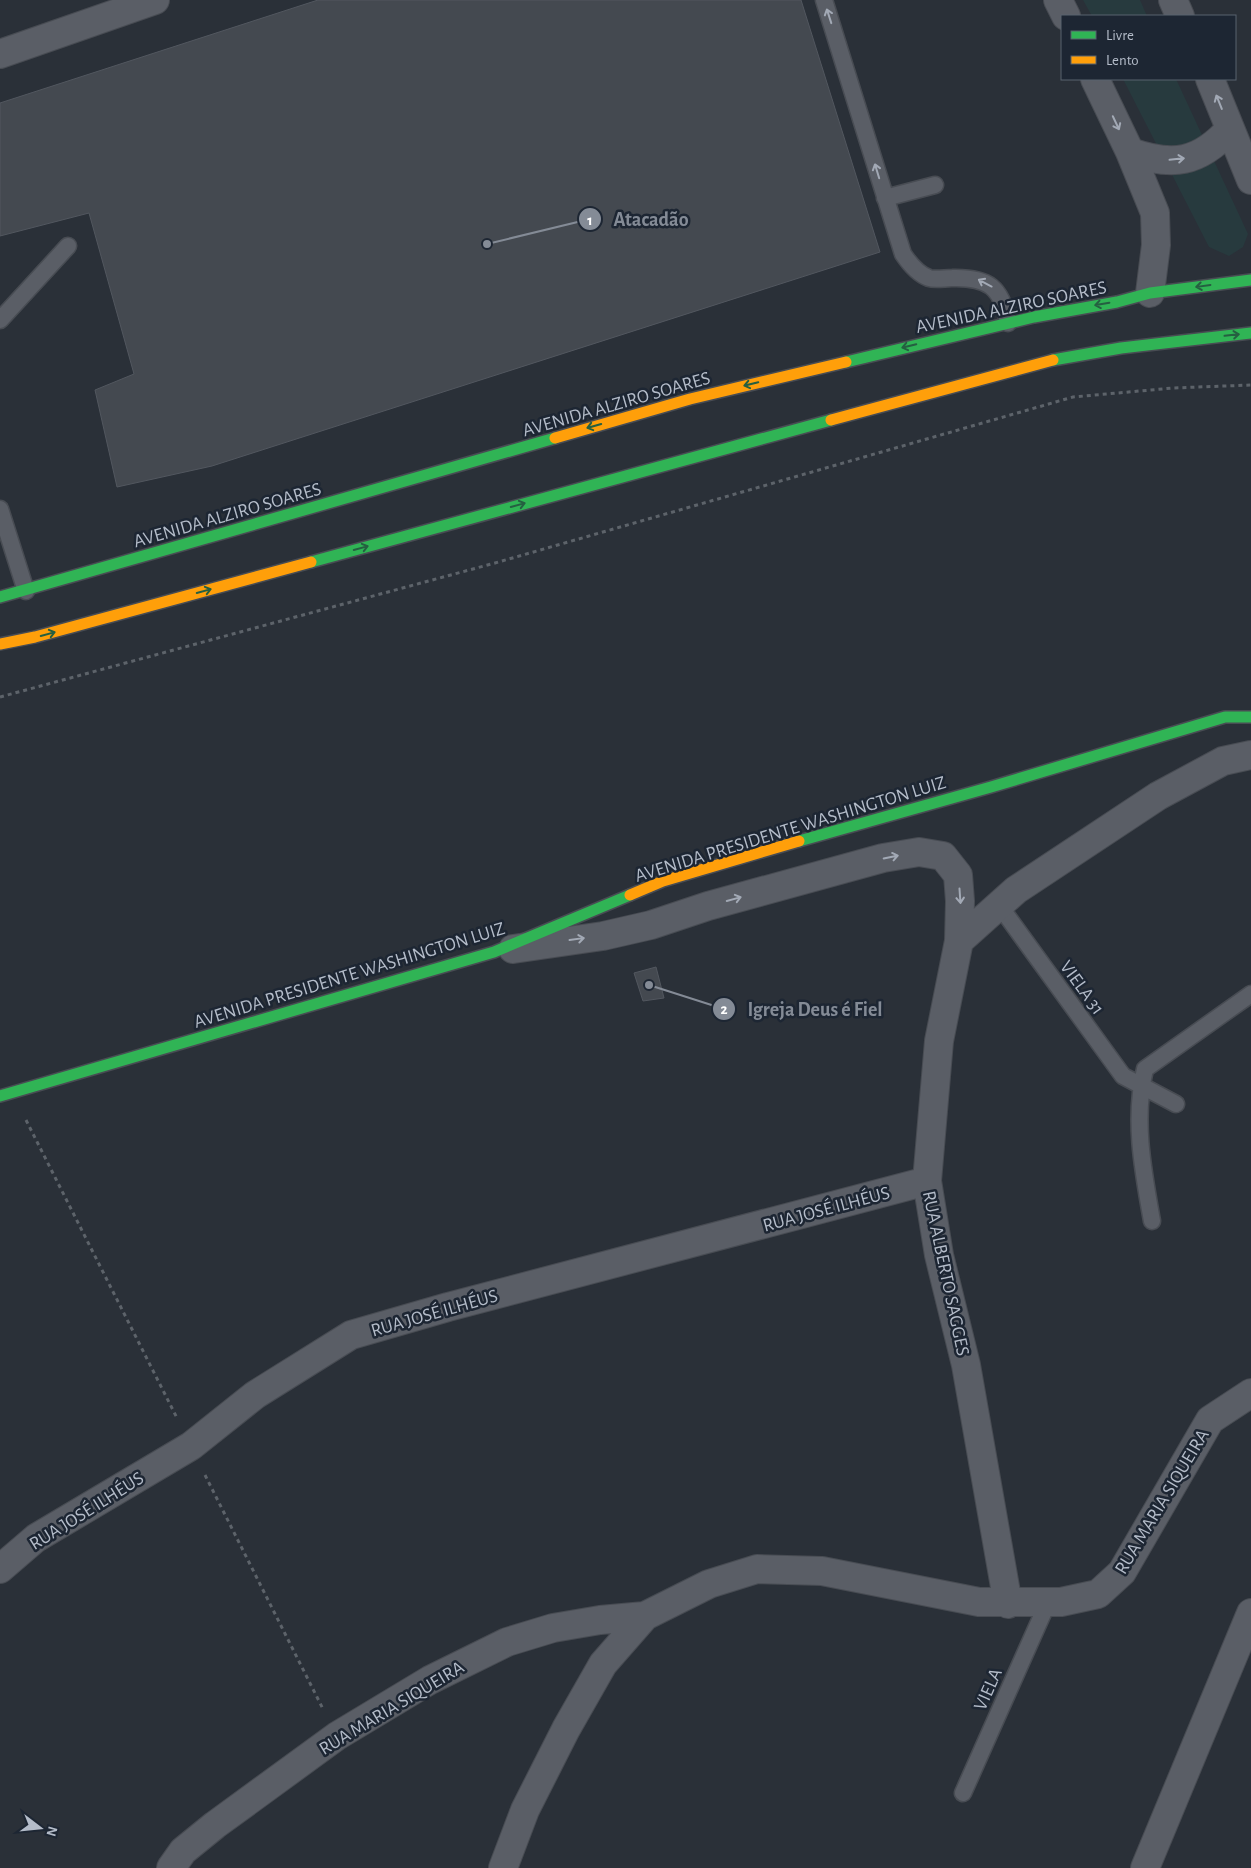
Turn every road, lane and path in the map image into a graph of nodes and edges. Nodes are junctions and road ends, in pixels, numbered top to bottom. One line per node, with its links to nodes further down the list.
1 (156, 0): 7 (street)
2 (824, 0): 14 (lane, one-way to 2)
3 (1058, 0): 5 (street)
4 (1173, 0): 6 (street)
5 (1066, 15)
6 (1180, 15)
7 (0, 54)
8 (1095, 80): 11 (street, one-way to 11)
9 (1210, 80): 10 (street, one-way to 9)
10 (1230, 129): 11 (street, one-way to 10); 12 (street)
11 (1130, 152): 17 (street)
12 (1251, 180)
13 (935, 185): 14 (lane)
14 (885, 198): 19 (lane, one-way to 14)
15 (68, 246): 18 (lane)
16 (1251, 280): 17 (main road, AVENIDA ALZIRO SOARES, one-way to 17)
17 (1150, 293): 19 (main road, AVENIDA ALZIRO SOARES, one-way to 19)
18 (0, 320)
19 (1008, 323): 23 (main road, AVENIDA ALZIRO SOARES, one-way to 23)
20 (1251, 333): 25 (main road, one-way to 20)
21 (1251, 385): 26 (path)
22 (0, 508): 23 (lane)
23 (26, 591): 24 (main road, AVENIDA ALZIRO SOARES)
24 (0, 597)
25 (0, 644)
26 (0, 697)
27 (1251, 717): 31 (main road, AVENIDA PRESIDENTE WASHINGTON LUIZ)
28 (1251, 755): 29 (street)
29 (999, 904): 30 (street); 33 (lane, VIELA 31)
30 (958, 941): 31 (street, RUA ALBERTO SAGGES, one-way to 30); 36 (street, RUA ALBERTO SAGGES)
31 (494, 952): 34 (main road, AVENIDA PRESIDENTE WASHINGTON LUIZ)
32 (1251, 994): 33 (lane)
33 (1141, 1086): 35 (lane, VIELA 31); 37 (lane)
34 (0, 1096)
35 (1176, 1104)
36 (927, 1181): 39 (street, RUA JOSÉ ILHÉUS); 41 (street, RUA ALBERTO SAGGES)
37 (1152, 1221)
38 (1251, 1393): 40 (street, RUA MARIA SIQUEIRA)
39 (0, 1569)
40 (1048, 1602): 41 (street, RUA MARIA SIQUEIRA); 44 (lane, VIELA)
41 (1008, 1604): 43 (street, RUA MARIA SIQUEIRA)
42 (1251, 1613): 47 (street)
43 (645, 1616): 45 (street, RUA MARIA SIQUEIRA); 46 (street)
44 (963, 1793)
45 (171, 1868)
46 (503, 1868)
47 (1145, 1868)

